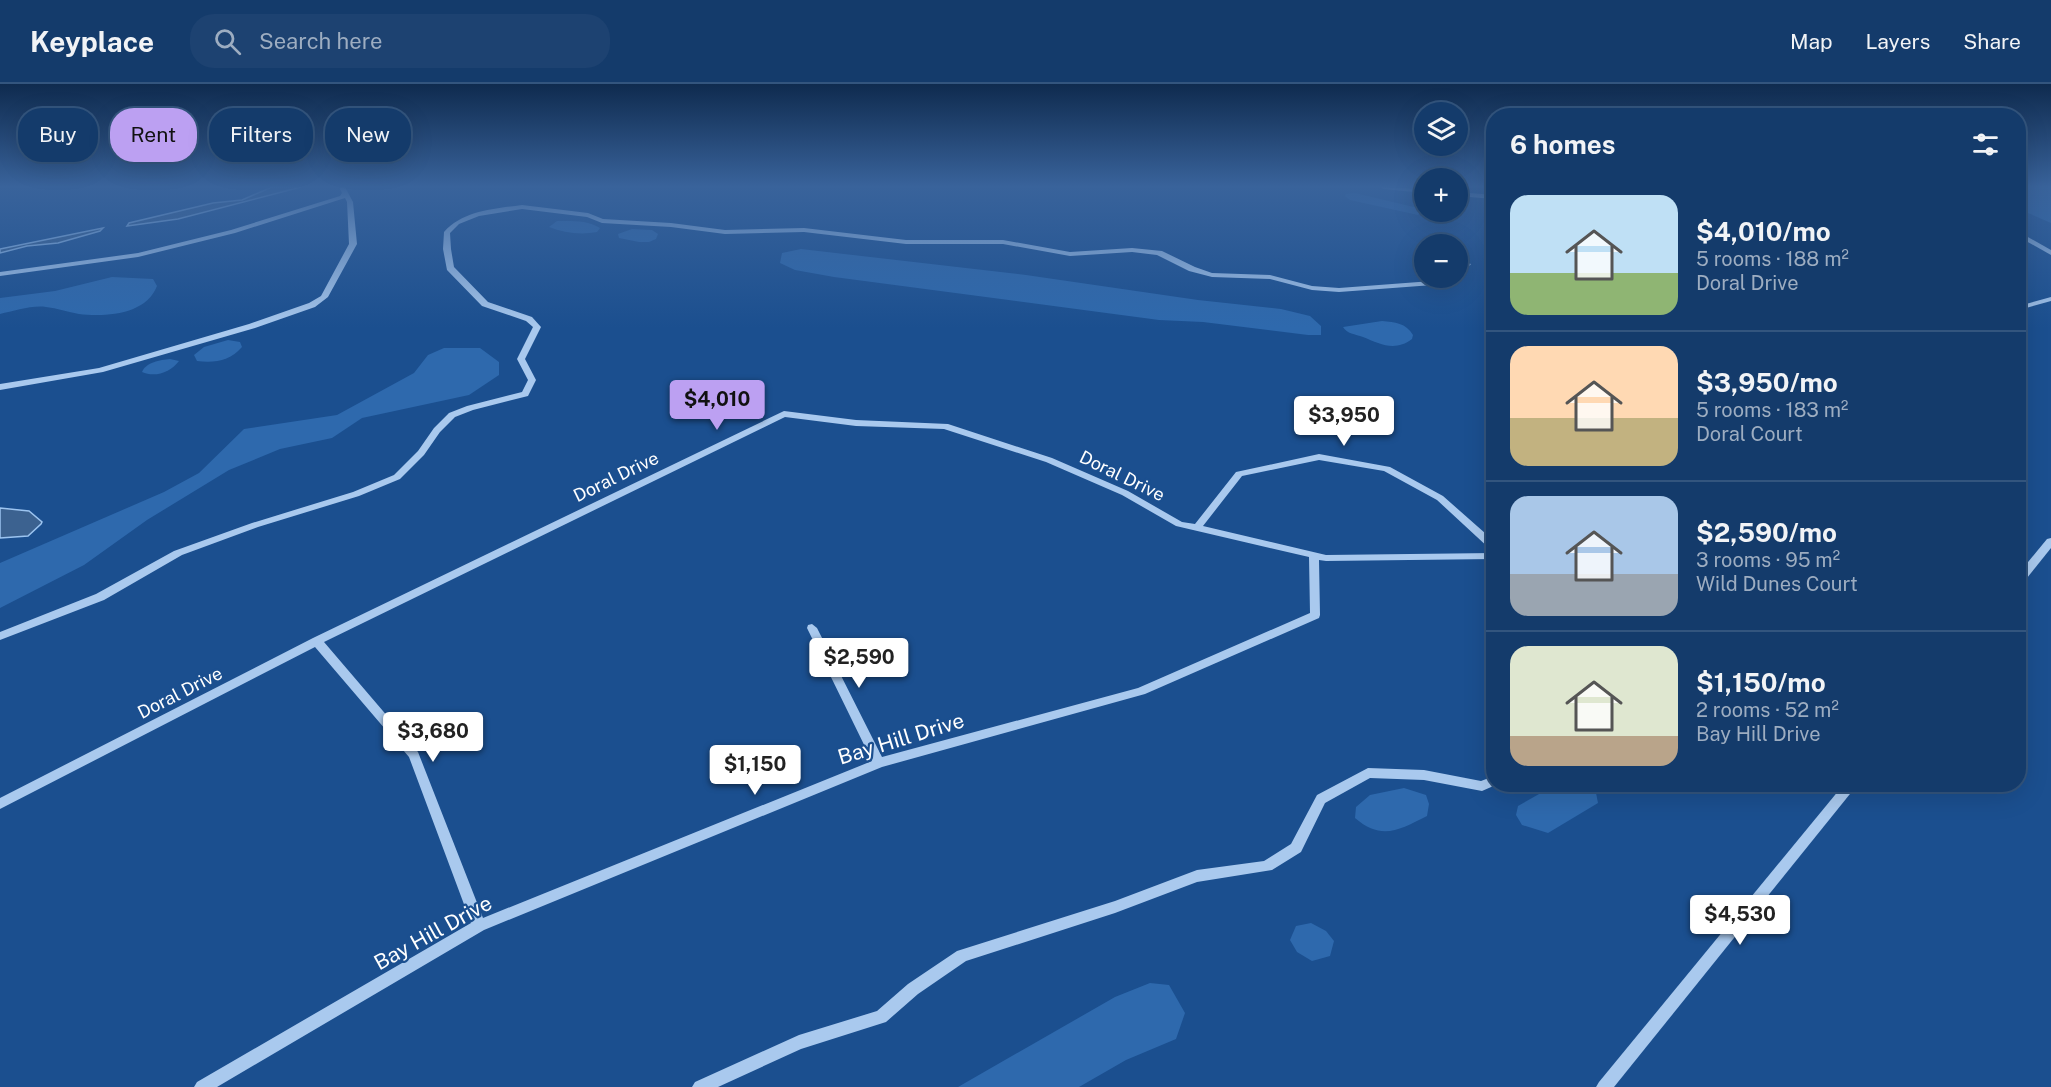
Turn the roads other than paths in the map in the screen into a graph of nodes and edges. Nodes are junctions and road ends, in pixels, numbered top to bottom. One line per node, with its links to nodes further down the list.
1 (226, 234): 7 (street)
2 (352, 234): 11 (street)
3 (447, 234): 19 (street)
4 (836, 234): 8 (street)
5 (2026, 238): 6 (street)
6 (2051, 253)
7 (0, 274)
8 (1414, 285)
9 (2051, 299): 10 (street)
10 (2026, 306)
11 (0, 387)
12 (1197, 528): 13 (street); 15 (street, Doral Drive); 20 (street, Doral Drive)
13 (1486, 540)
14 (2051, 541): 17 (street)
15 (1314, 555): 16 (street, Doral Drive); 21 (street, Bay Hill Drive)
16 (1486, 556)
17 (2026, 571)
18 (812, 628): 21 (street)
19 (0, 636)
20 (317, 641): 24 (street, Doral Drive); 25 (street)
21 (879, 763): 25 (street, Bay Hill Drive)
22 (1486, 785): 27 (street)
23 (1845, 792): 28 (street)
24 (0, 804)
25 (479, 926): 26 (street, Bay Hill Drive)
26 (202, 1087)
27 (700, 1087)
28 (1604, 1087)

